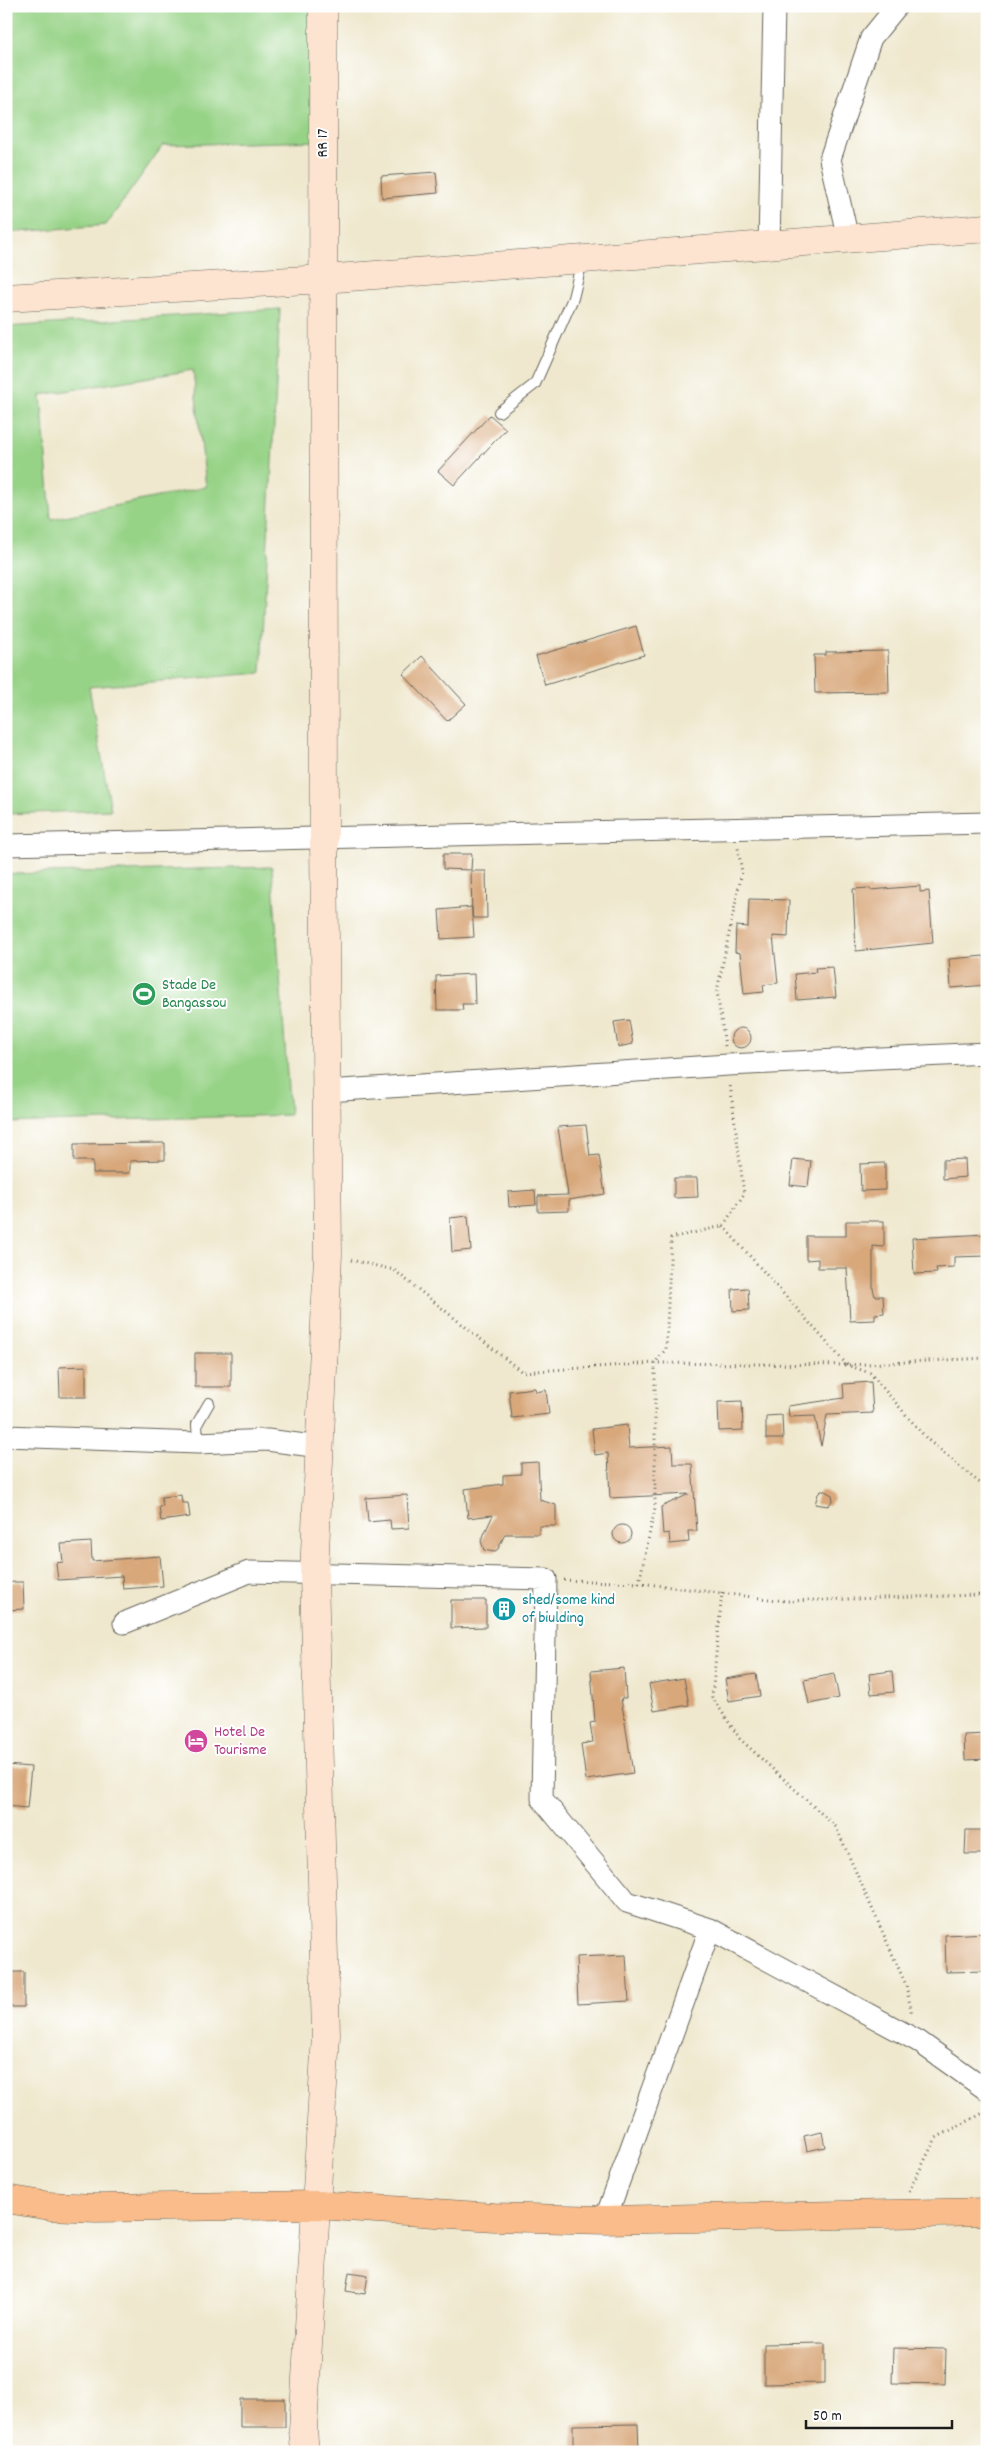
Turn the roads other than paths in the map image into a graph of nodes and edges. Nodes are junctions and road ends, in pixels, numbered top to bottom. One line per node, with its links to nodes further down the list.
1 (323, 6): 8 (main road, RR 17 / RR 17)
2 (774, 6): 6 (street)
3 (897, 6): 5 (street)
4 (987, 228): 5 (main road)
5 (848, 239): 6 (main road)
6 (769, 246): 7 (main road)
7 (582, 260): 8 (main road); 10 (lane)
8 (323, 279): 9 (main road); 12 (main road, RR 17)
9 (6, 298)
10 (499, 412)
11 (987, 823): 12 (street)
12 (324, 838): 13 (street); 15 (main road, RR 17)
13 (6, 846)
14 (987, 1053): 15 (street)
15 (327, 1091): 19 (main road, RR 17)
16 (209, 1403): 18 (lane)
17 (6, 1436): 18 (street)
18 (198, 1443): 19 (street)
19 (320, 1447): 21 (main road, RR 17)
20 (242, 1574): 21 (street)
21 (314, 1574): 22 (street); 25 (main road, RR 17)
22 (710, 1929): 23 (street); 27 (street)
23 (987, 2090)
24 (6, 2199): 25 (main road)
25 (317, 2204): 27 (main road); 28 (main road)
26 (987, 2212): 27 (main road)
27 (604, 2220)
28 (305, 2452)

